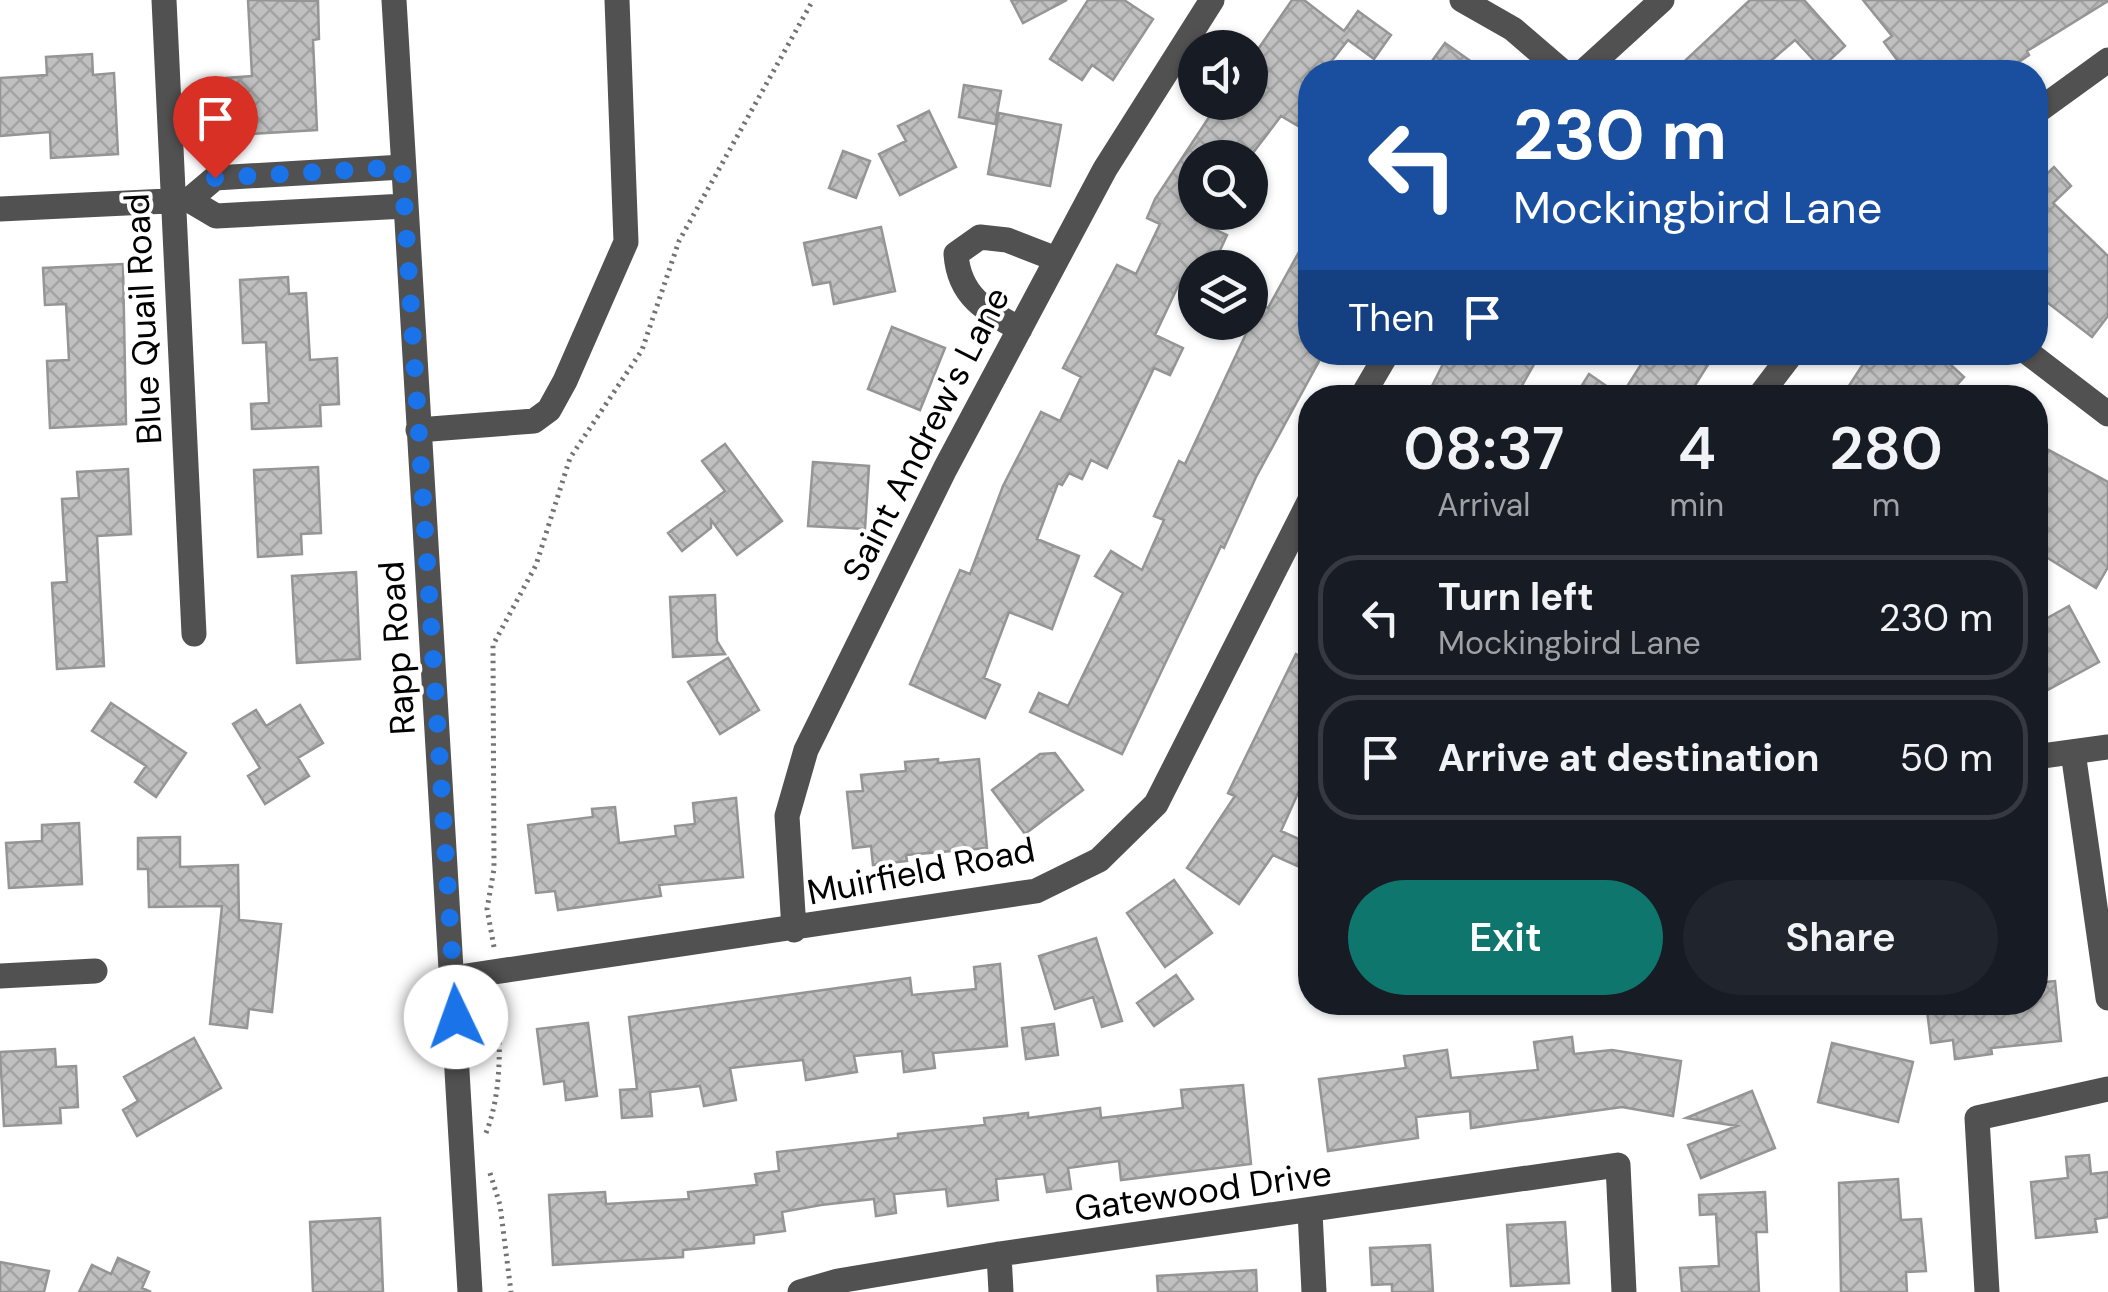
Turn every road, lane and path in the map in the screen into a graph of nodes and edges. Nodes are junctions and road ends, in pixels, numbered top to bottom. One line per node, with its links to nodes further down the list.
1 (164, 0): 13 (street, Blue Quail Road)
2 (394, 0): 12 (street, Rapp Road)
3 (616, 0): 22 (street)
4 (813, 0): 29 (path)
5 (1212, 0): 16 (street, Saint Andrew's Lane)
6 (1462, 0): 8 (street)
7 (1662, 0): 9 (street)
8 (1549, 60)
9 (1596, 60)
10 (2108, 60): 11 (street)
11 (2048, 104)
12 (402, 167): 13 (street); 14 (street, Rapp Road)
13 (180, 200): 14 (street); 15 (street); 24 (street, Blue Quail Road)
14 (404, 206): 22 (street, Rapp Road)
15 (0, 209)
16 (1056, 260): 17 (street, Saint Andrew's Lane); 17 (street)
17 (1020, 329): 28 (street, Saint Andrew's Lane)
18 (1783, 365): 20 (street)
19 (2045, 365): 21 (street)
20 (1768, 385)
21 (2108, 414)
22 (418, 430): 32 (street, Rapp Road)
23 (1298, 524): 28 (street, Muirfield Road)
24 (194, 634)
25 (2108, 747): 26 (street)
26 (2073, 752): 27 (street); 33 (street)
27 (2048, 755)
28 (794, 930): 32 (street, Muirfield Road)
29 (495, 952)
30 (94, 972): 31 (street)
31 (0, 976)
32 (454, 978): 40 (street, Rapp Road)
33 (2108, 998)
34 (498, 1004): 36 (path)
35 (2108, 1088): 46 (street)
36 (485, 1135)
37 (489, 1172): 41 (path)
38 (1310, 1212): 39 (street, Gatewood Drive); 44 (street); 45 (street, Gatewood Drive)
39 (999, 1254): 42 (street, Gatewood Drive); 43 (street)
40 (470, 1292)
41 (511, 1292)
42 (800, 1292)
43 (1002, 1292)
44 (1314, 1292)
45 (1624, 1292)
46 (1987, 1292)

